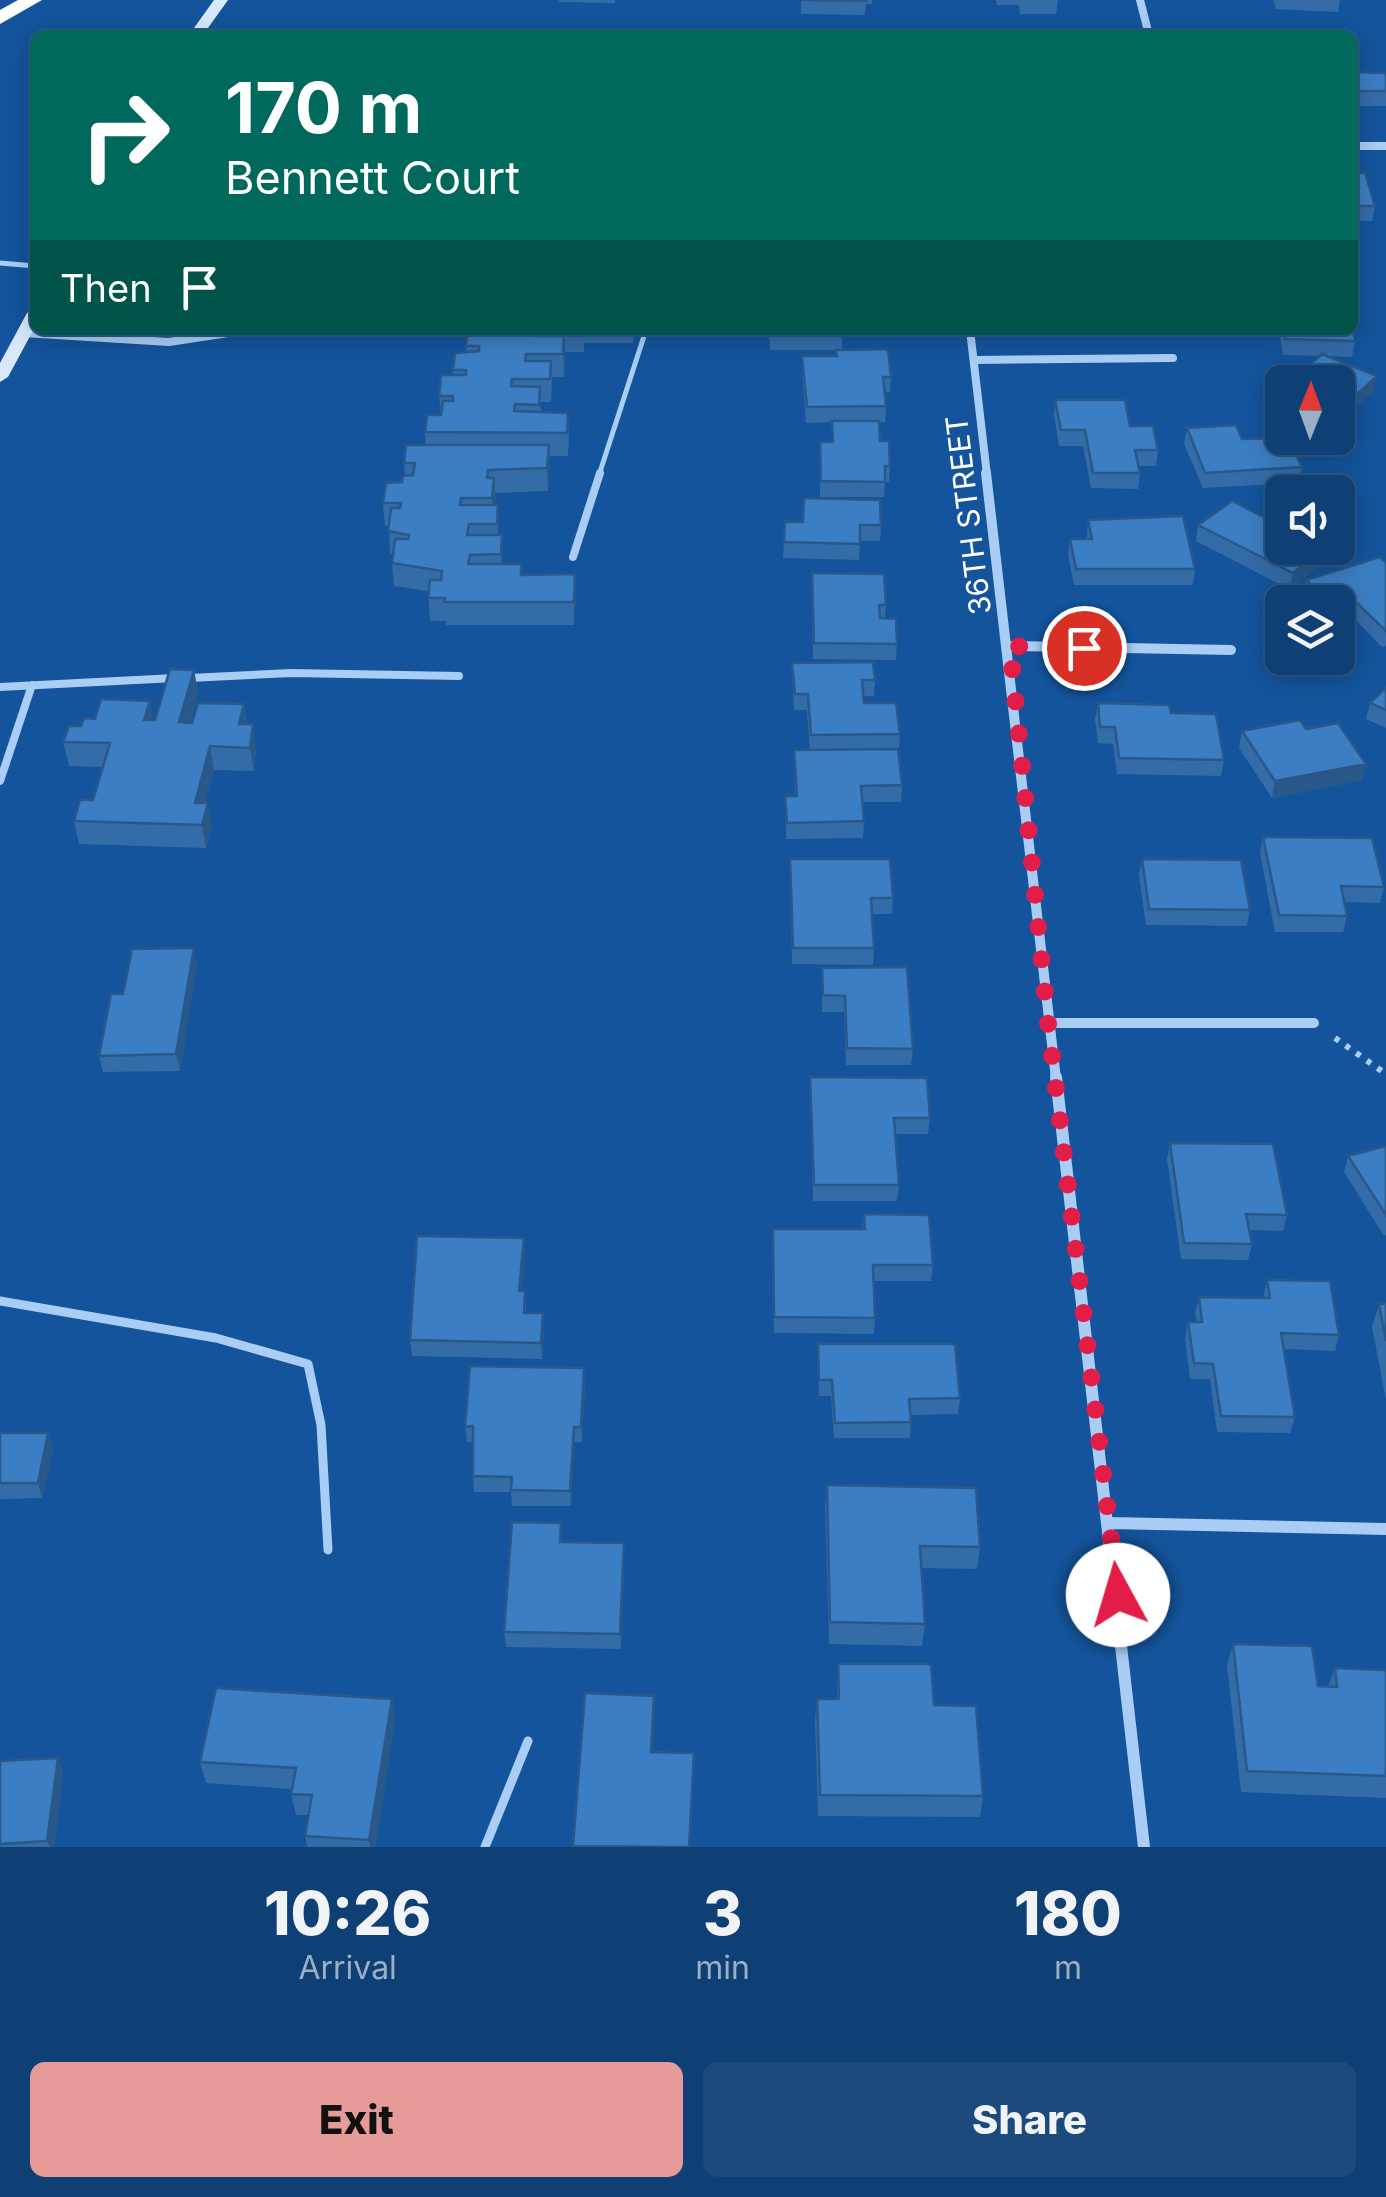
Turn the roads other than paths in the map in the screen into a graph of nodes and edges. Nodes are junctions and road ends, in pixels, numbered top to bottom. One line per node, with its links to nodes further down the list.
1 (32, 0): 4 (highway)
2 (221, 0): 5 (main road)
3 (1140, 0): 6 (street)
4 (0, 18)
5 (200, 30)
6 (1148, 30)
7 (1358, 146): 8 (street)
8 (1386, 146)
9 (0, 263): 10 (lane)
10 (30, 266)
11 (30, 322): 12 (main road)
12 (24, 333): 13 (street); 20 (main road)
13 (30, 333)
14 (65, 335): 15 (street)
15 (236, 335)
16 (644, 335): 21 (lane)
17 (971, 335): 19 (street, 36TH STREET)
18 (1173, 358): 19 (street)
19 (975, 360): 22 (street, 36TH STREET)
20 (0, 377)
21 (573, 557)
22 (1010, 646): 23 (street); 28 (street, 36TH STREET)
23 (1230, 650)
24 (459, 676): 25 (lane)
25 (32, 685): 26 (lane); 27 (lane)
26 (0, 687)
27 (0, 781)
28 (1048, 1023): 29 (street); 31 (street, 36TH STREET)
29 (1314, 1023)
30 (0, 1301): 33 (lane)
31 (1110, 1523): 32 (street); 36 (street, 36TH STREET)
32 (1386, 1530)
33 (328, 1550)
34 (528, 1740): 35 (lane)
35 (485, 1847)
36 (1144, 1847)

